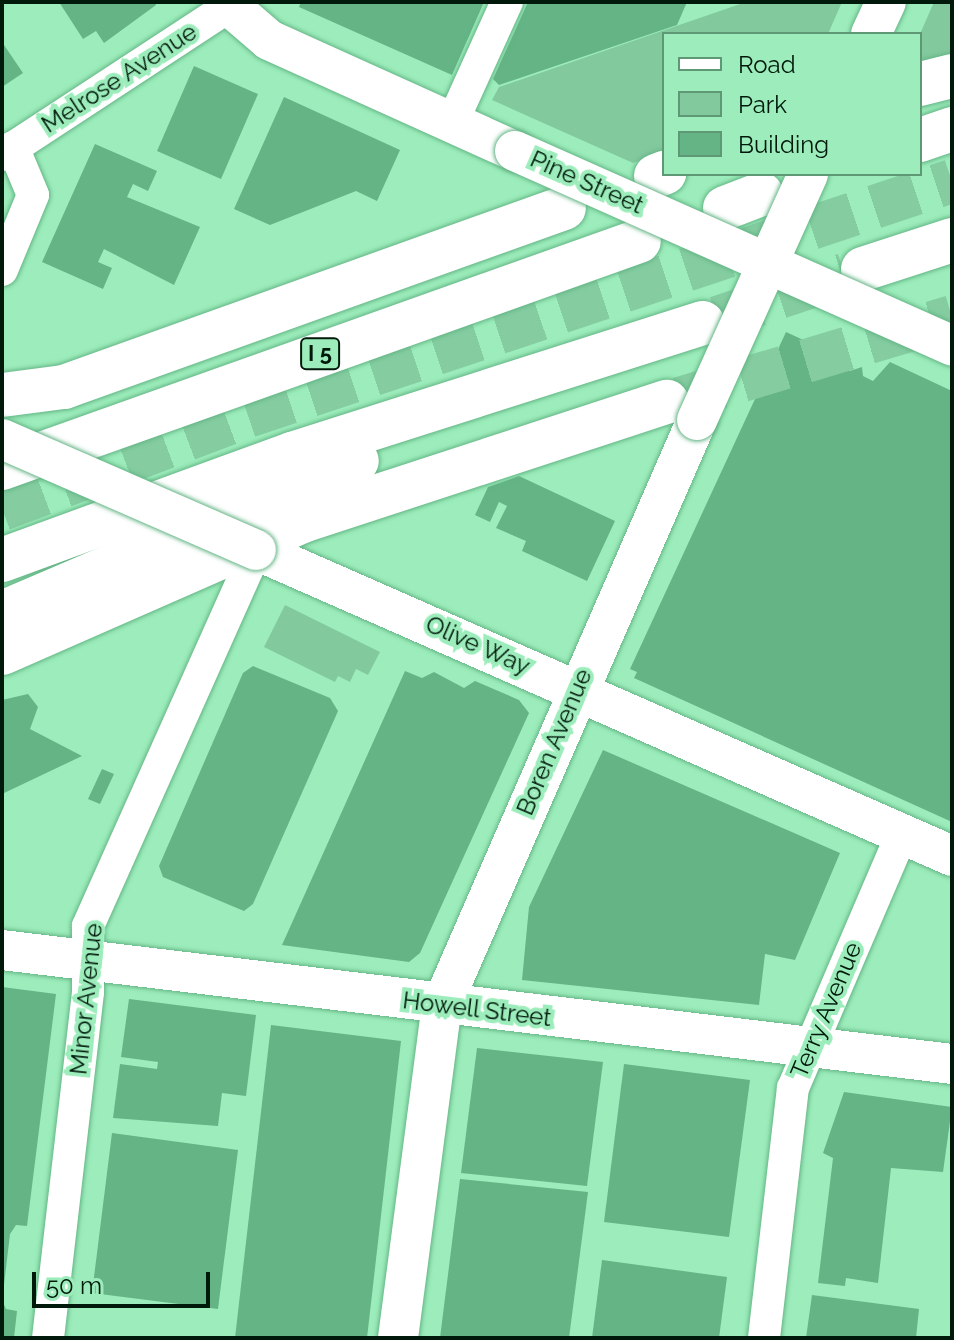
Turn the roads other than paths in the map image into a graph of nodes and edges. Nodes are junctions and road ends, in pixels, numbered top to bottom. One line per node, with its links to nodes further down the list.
1 (507, 2): 5 (street)
2 (230, 4): 5 (main road, Pine Street); 8 (street, Melrose Avenue)
3 (952, 76): 4 (highway)
4 (922, 84)
5 (452, 123): 13 (main road, Pine Street, bridge)
6 (952, 129): 7 (highway)
7 (922, 139)
8 (8, 151): 15 (street)
9 (807, 176): 13 (main road, Boren Avenue, bridge)
10 (564, 208): 18 (highway)
11 (952, 240): 14 (highway)
12 (639, 241): 22 (highway, I 5)
13 (768, 261): 17 (main road, Pine Street, bridge); 27 (main road, Boren Avenue, bridge)
14 (863, 269)
15 (2, 270)
16 (703, 323): 20 (highway)
17 (952, 346)
18 (2, 395)
19 (667, 402): 26 (highway)
20 (410, 416): 24 (highway); 25 (highway)
21 (2, 439): 23 (main road, Olive Way, bridge)
22 (2, 468)
23 (256, 550): 27 (main road, Olive Way); 31 (street, Minor Avenue)
24 (2, 560)
25 (2, 613)
26 (2, 653)
27 (577, 689): 28 (main road, Olive Way); 32 (main road, Boren Avenue)
28 (902, 834): 29 (main road, Olive Way); 33 (street, Terry Avenue)
29 (952, 856)
30 (2, 950): 31 (main road, Howell Street)
31 (89, 962): 32 (main road, Howell Street); 35 (street, Minor Avenue)
32 (442, 1005): 33 (main road, Howell Street); 36 (main road, Boren Avenue)
33 (808, 1047): 34 (main road, Howell Street); 37 (street, Terry Avenue)
34 (952, 1064)
35 (48, 1338)
36 (398, 1338)
37 (764, 1338)

